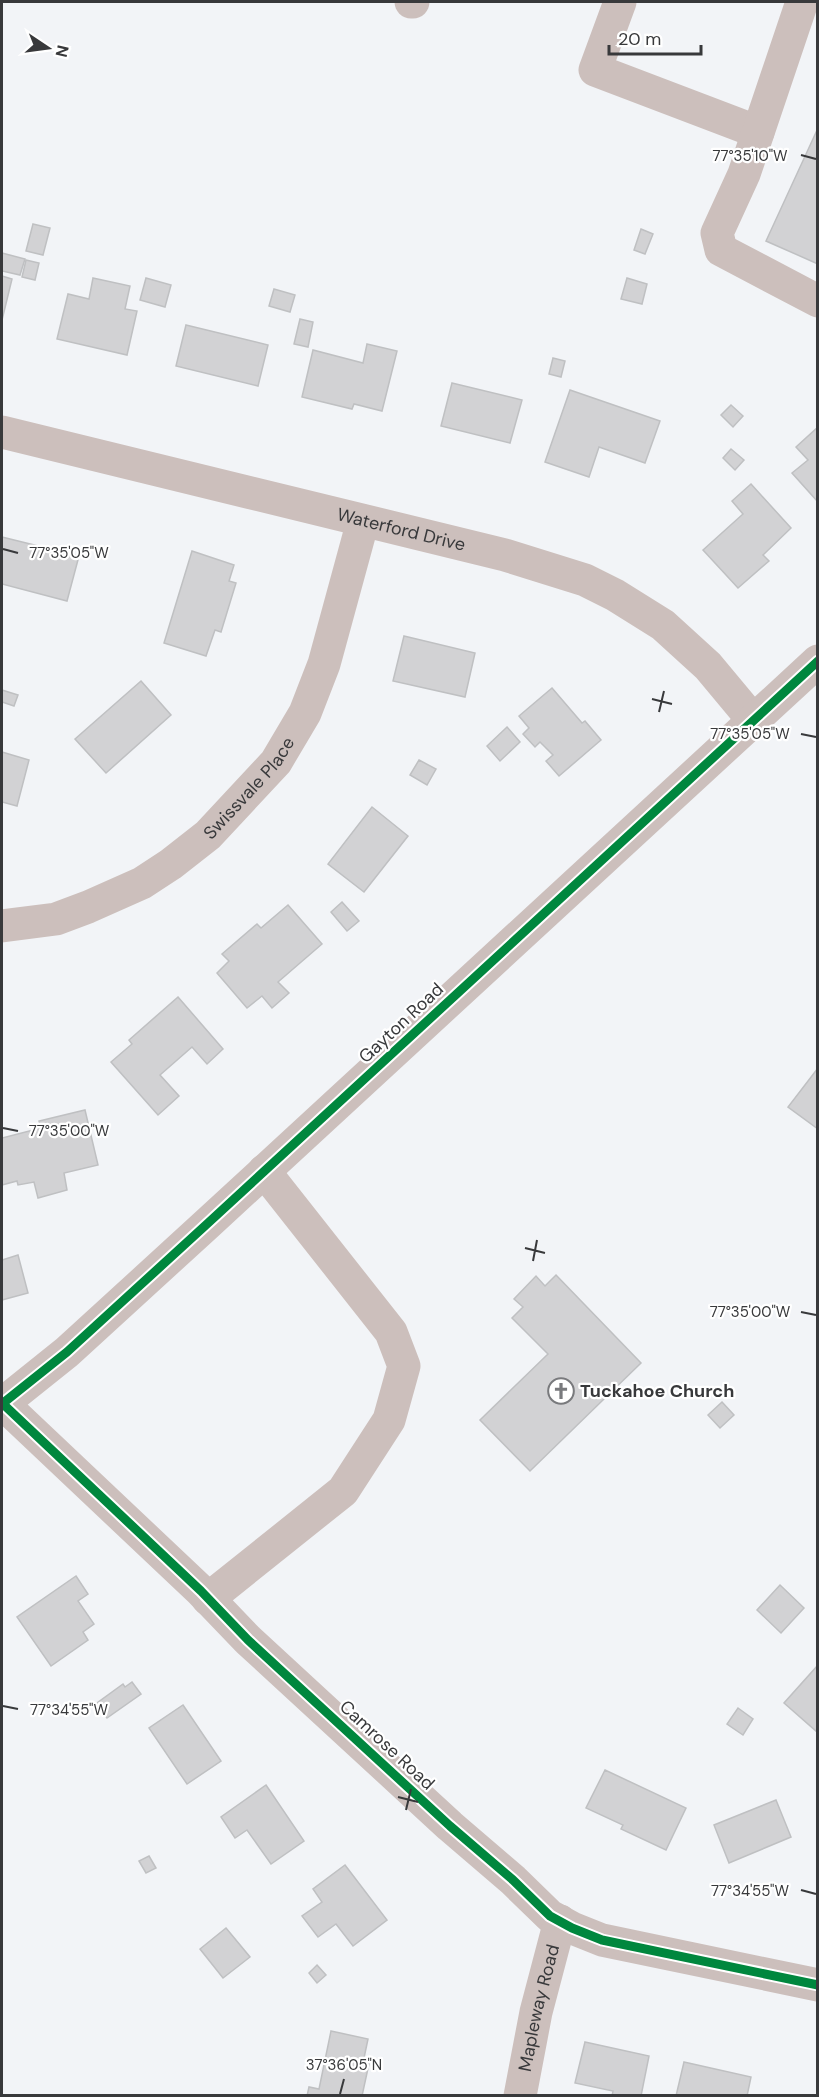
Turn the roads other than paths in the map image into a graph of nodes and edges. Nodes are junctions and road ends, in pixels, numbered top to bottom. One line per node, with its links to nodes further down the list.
1 (620, 2): 3 (street)
2 (802, 2): 3 (street)
3 (758, 132): 4 (street)
4 (818, 301)
5 (2, 432): 6 (street, Waterford Drive)
6 (363, 521): 8 (street, Waterford Drive); 9 (street, Swissvale Place)
7 (818, 661): 8 (street, Gayton Road)
8 (753, 720): 10 (street, Gayton Road)
9 (2, 926)
10 (264, 1171): 11 (street, Gayton Road); 12 (street)
11 (2, 1404): 12 (street, Camrose Road)
12 (208, 1599): 13 (street, Camrose Road)
13 (560, 1921): 14 (street, Camrose Road); 15 (street, Mapleway Road)
14 (818, 1985)
15 (520, 2096)

